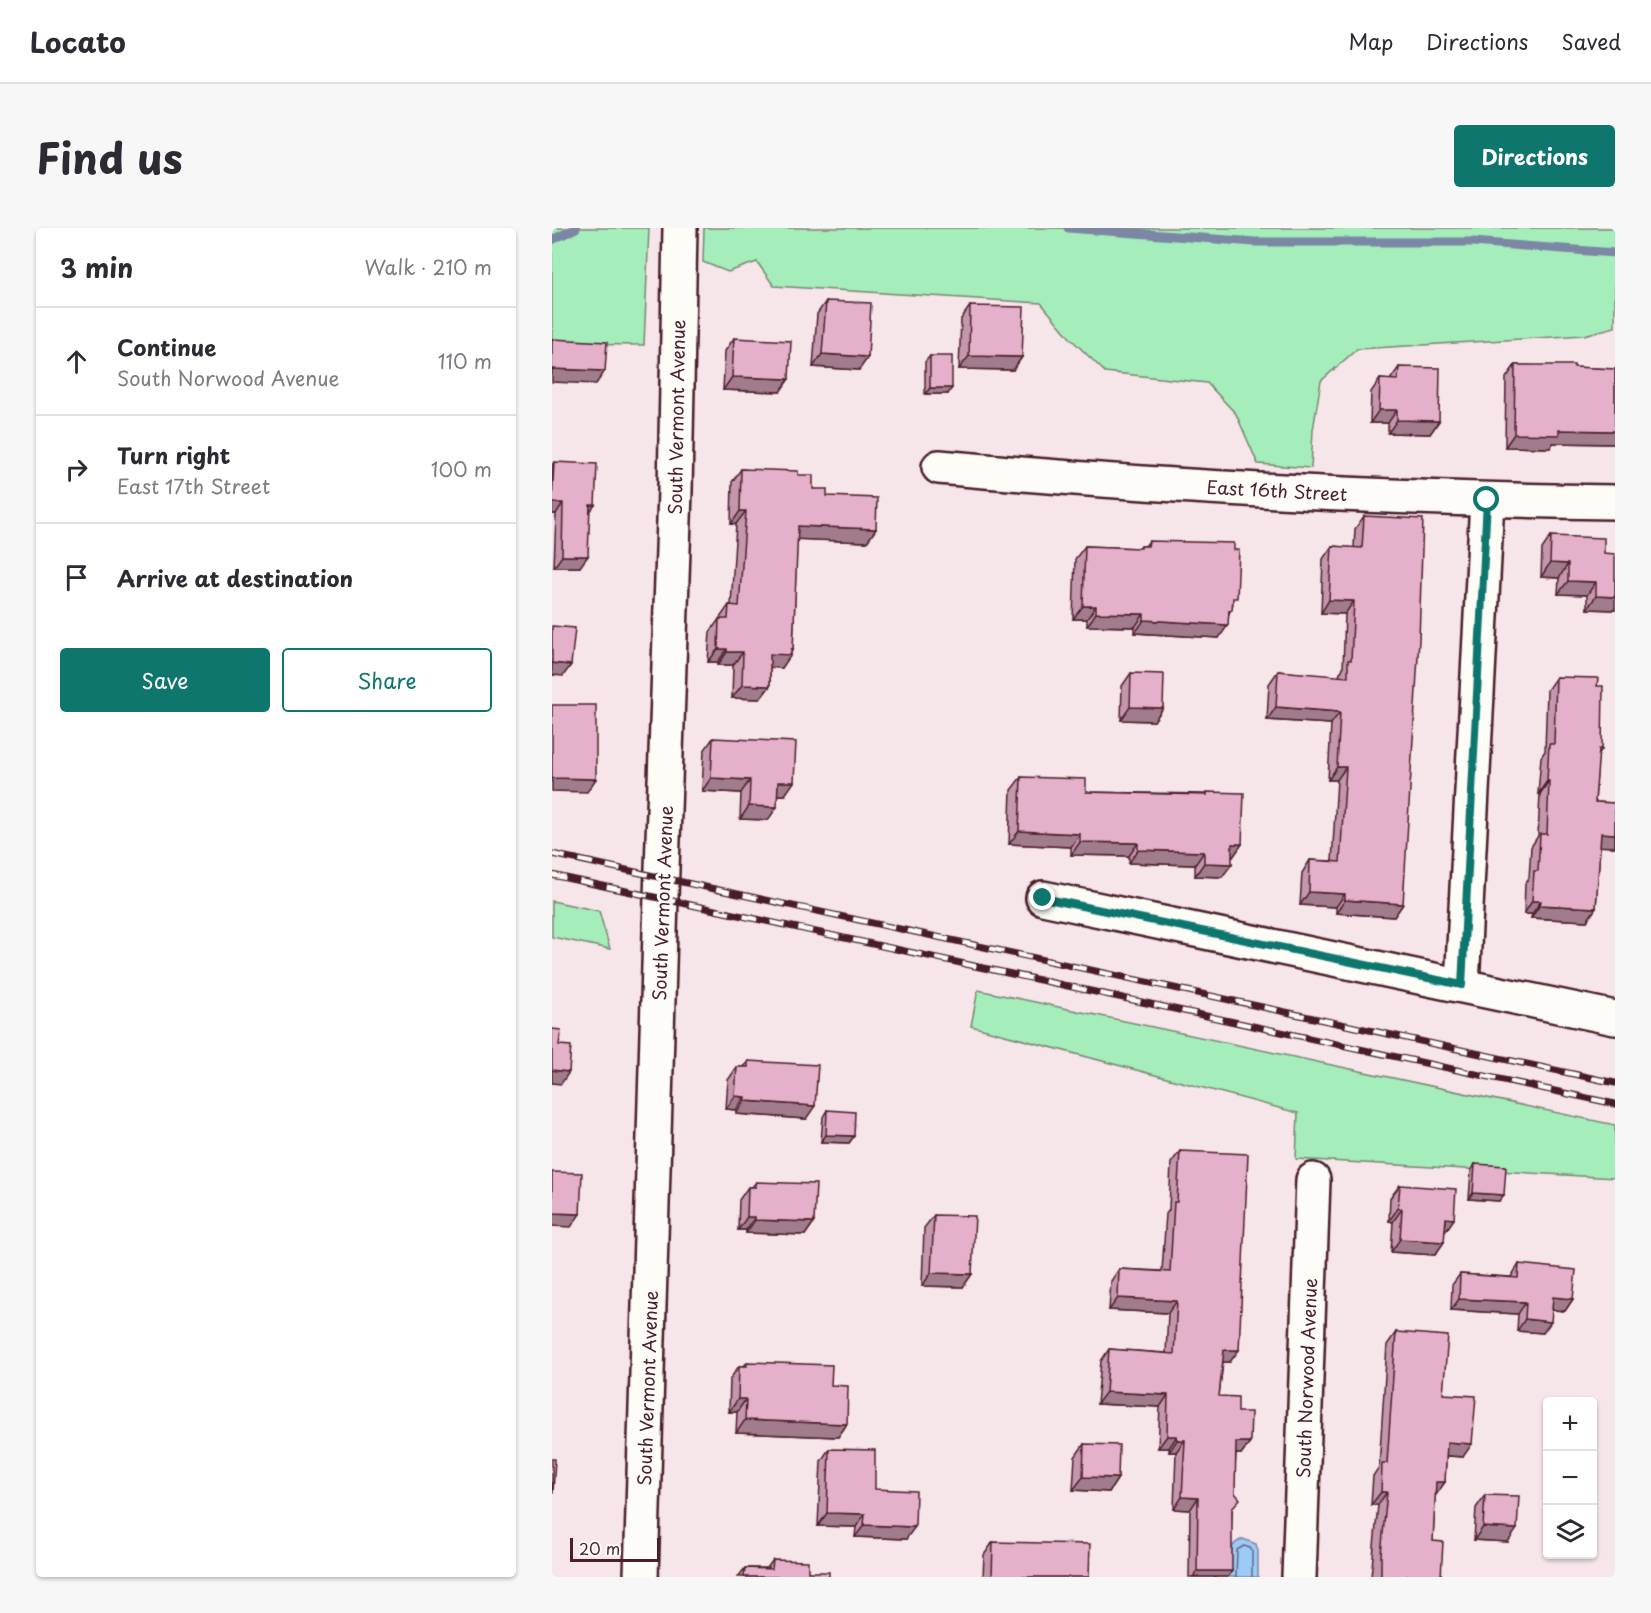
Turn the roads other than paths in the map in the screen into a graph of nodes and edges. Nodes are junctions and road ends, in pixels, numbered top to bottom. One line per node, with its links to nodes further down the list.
1 (680, 228): 9 (street, South Vermont Avenue)
2 (939, 468): 3 (street, East 16th Street)
3 (1487, 500): 4 (street, East 16th Street); 6 (street)
4 (1615, 502)
5 (1043, 898): 6 (street)
6 (1462, 985): 7 (street)
7 (1615, 1018)
8 (1313, 1180): 10 (street, South Norwood Avenue)
9 (641, 1577)
10 (1299, 1577)

